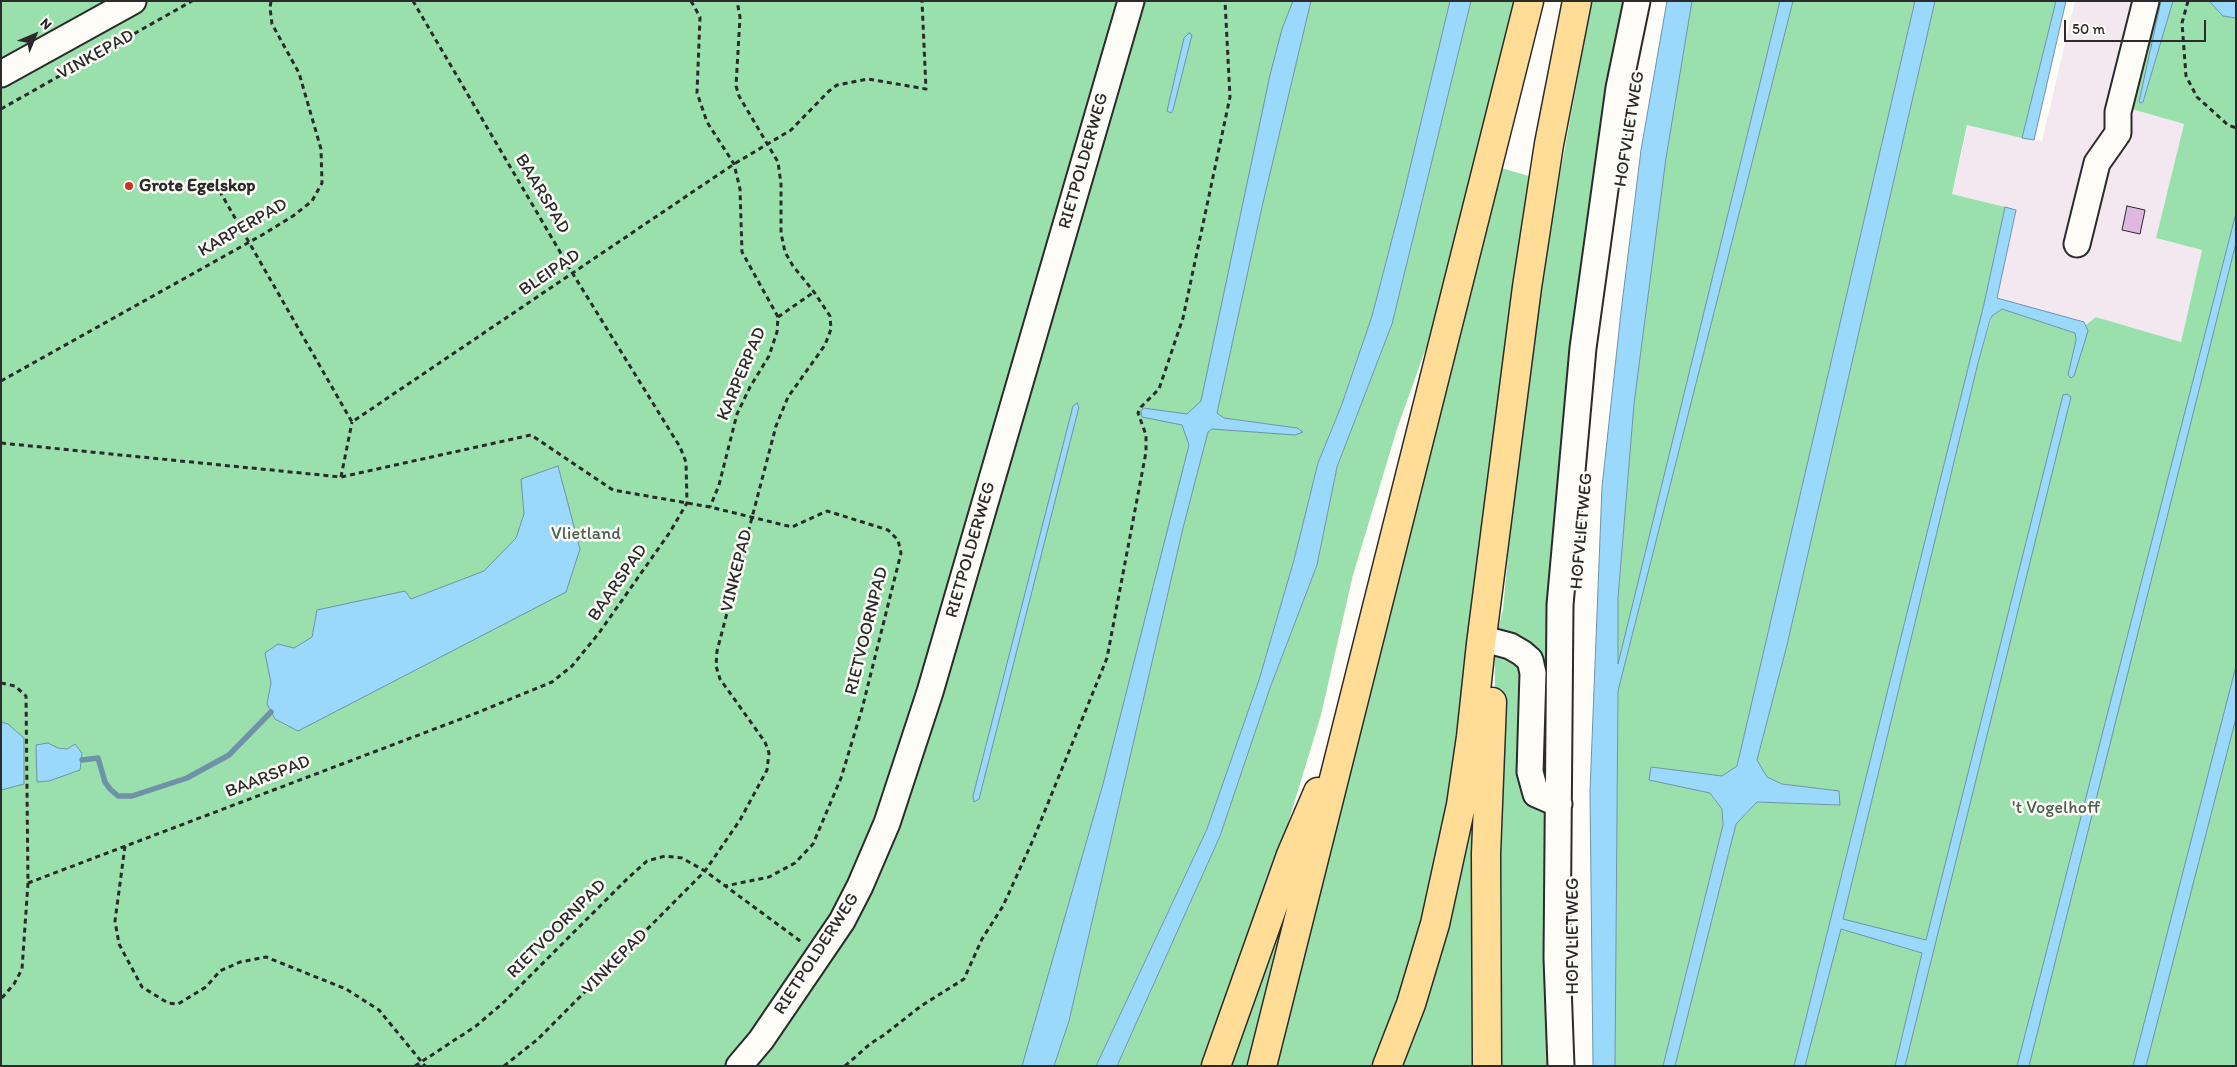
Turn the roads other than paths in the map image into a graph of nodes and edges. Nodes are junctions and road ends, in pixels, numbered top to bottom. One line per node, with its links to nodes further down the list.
1 (133, 1): 7 (street, VINKEPAD)
2 (1131, 1): 13 (street, RIETPOLDERWEG)
3 (1529, 1): 11 (highway)
4 (1577, 1): 9 (highway)
5 (1637, 1): 12 (street, HOFVLIETWEG)
6 (2146, 1): 8 (street)
7 (1, 74)
8 (2076, 244)
9 (1503, 481): 10 (highway); 16 (highway)
10 (1495, 642): 12 (street); 17 (highway)
11 (1348, 724): 14 (highway); 15 (highway)
12 (1559, 804): 18 (street, HOFVLIETWEG)
13 (739, 1066)
14 (1216, 1066)
15 (1262, 1066)
16 (1387, 1066)
17 (1488, 1066)
18 (1561, 1066)

